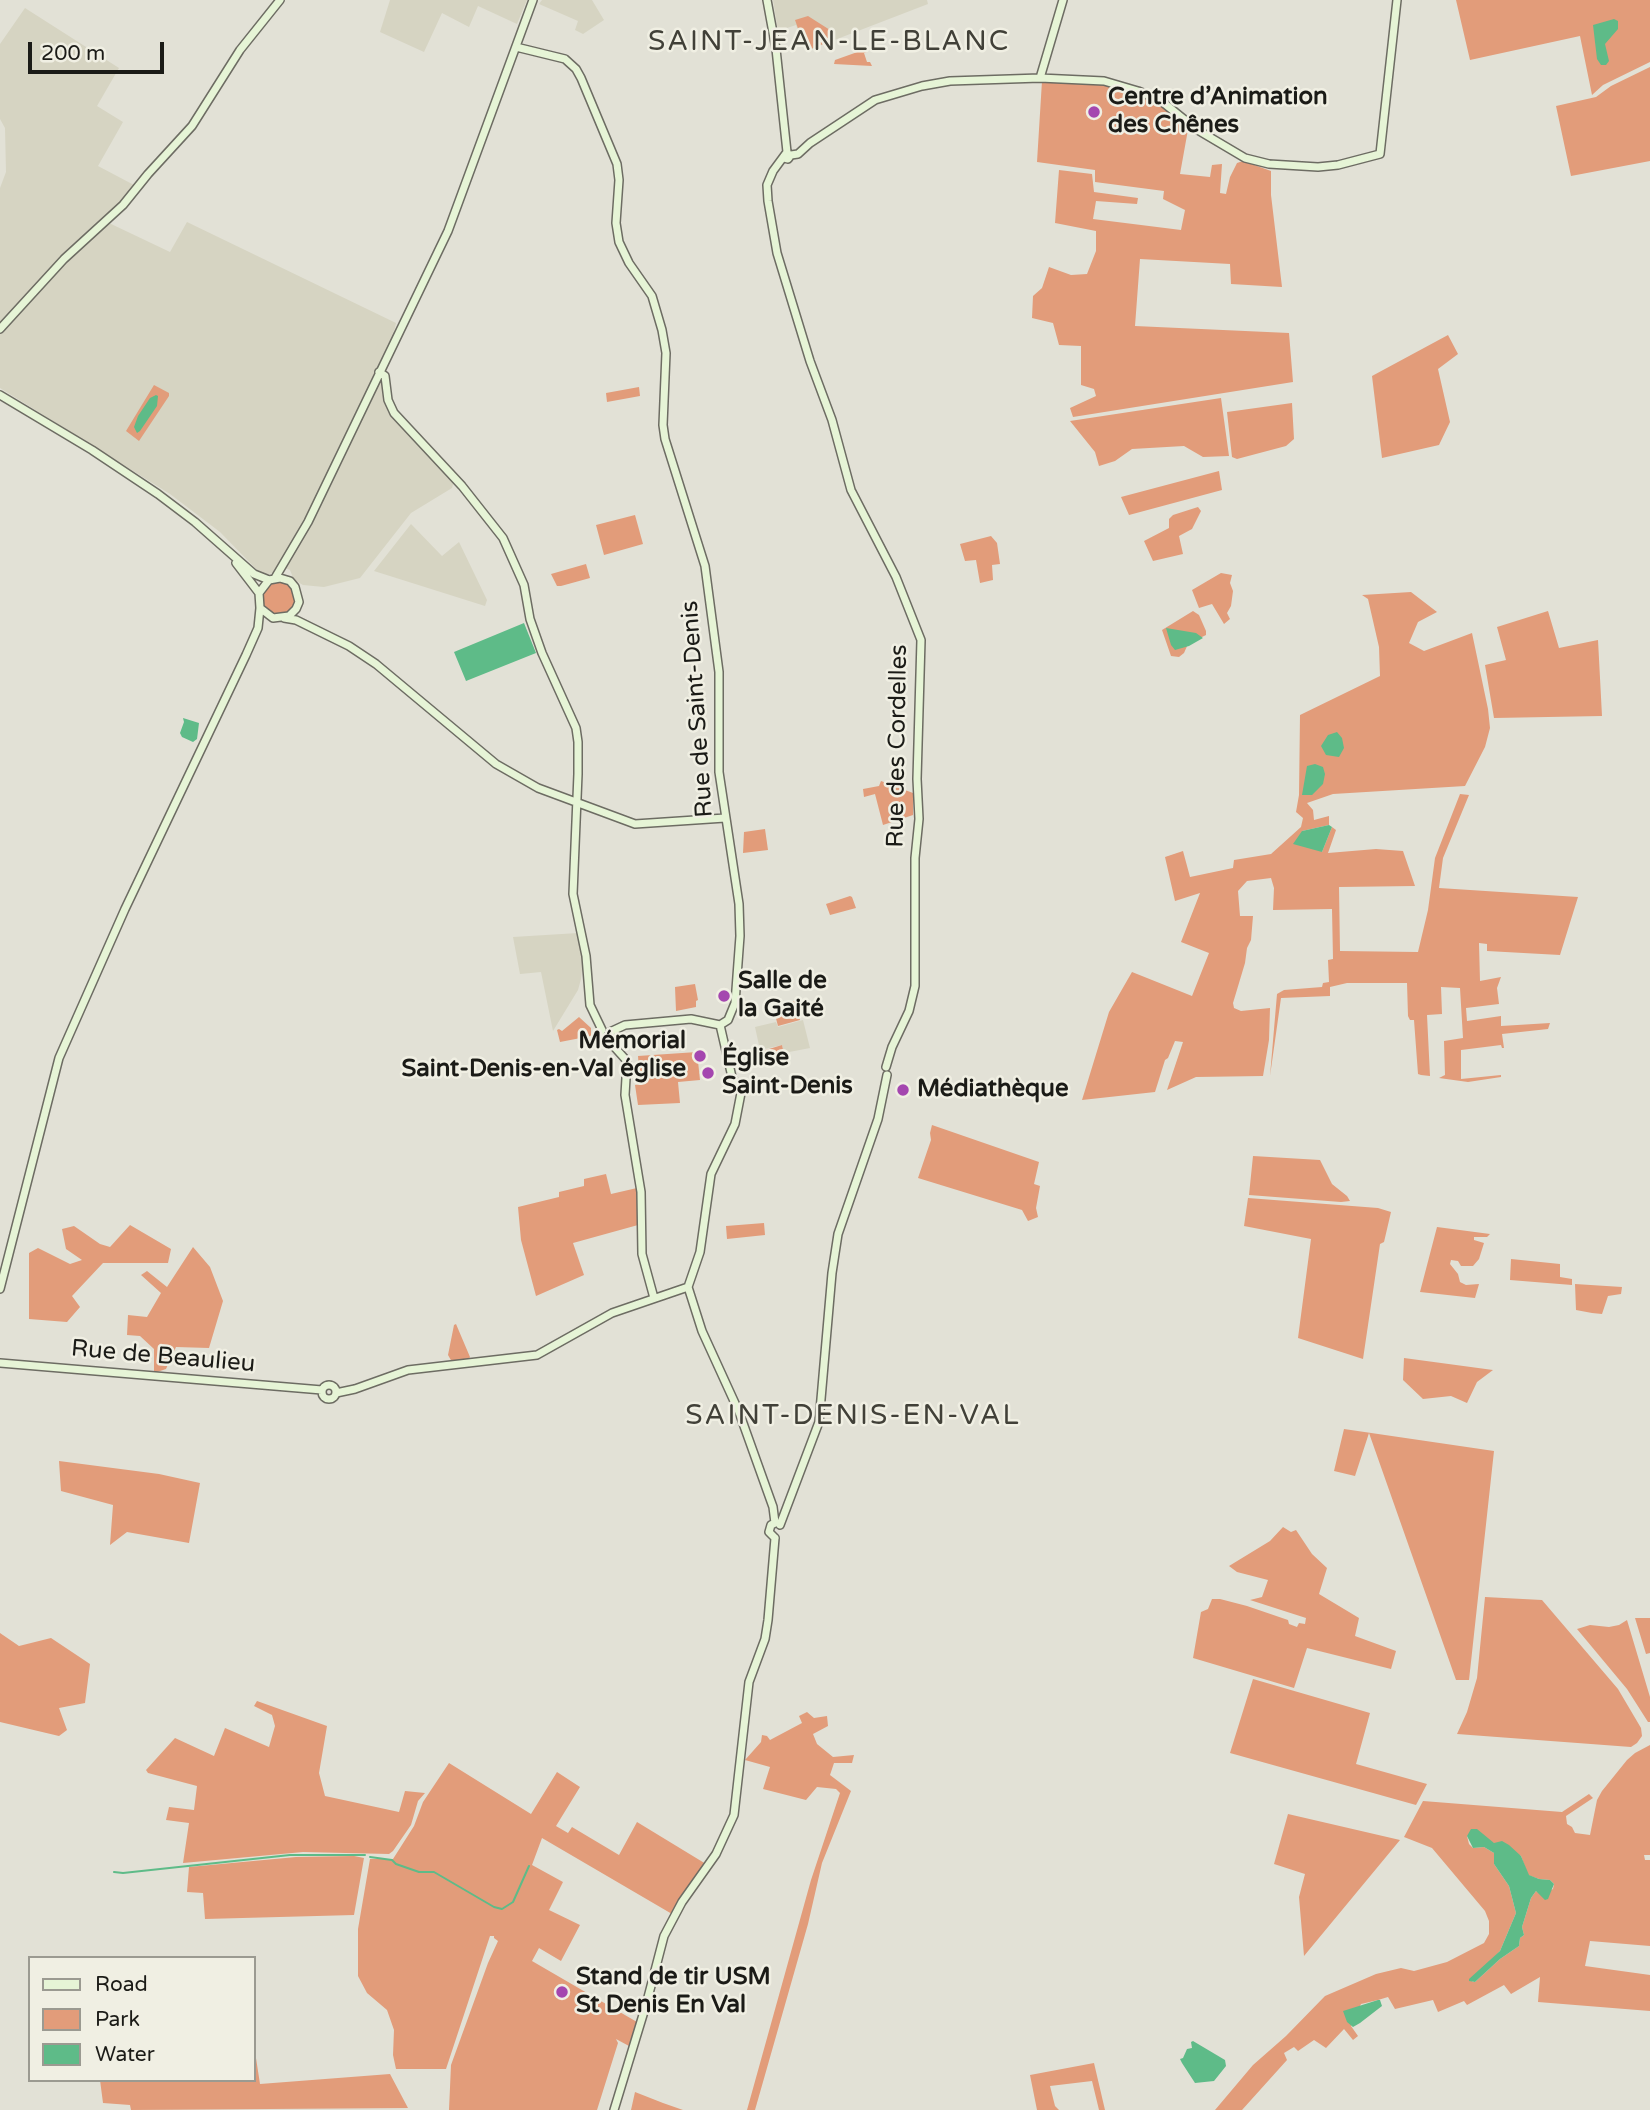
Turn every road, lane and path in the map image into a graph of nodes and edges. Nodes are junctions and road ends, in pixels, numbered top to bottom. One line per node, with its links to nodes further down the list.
1 (280, 0): 9 (street)
2 (533, 0): 6 (street)
3 (767, 0): 8 (street)
4 (1063, 0): 7 (street)
5 (1397, 0): 7 (street)
6 (516, 47): 10 (street); 25 (street, Rue de Saint-Denis)
7 (1040, 78): 8 (street)
8 (787, 155): 32 (street, Rue des Cordelles)
9 (0, 328)
10 (379, 372): 15 (street); 24 (street)
11 (0, 395): 13 (street)
12 (0, 401): 13 (street)
13 (22, 408): 14 (street)
14 (230, 553): 15 (street); 17 (street)
15 (278, 575): 16 (street); 16 (street); 17 (street)
16 (290, 581): 19 (street)
17 (258, 593): 18 (street)
18 (260, 608): 20 (street); 23 (street)
19 (296, 609): 21 (street); 22 (street)
20 (273, 618): 21 (street); 23 (street)
21 (284, 618): 22 (street)
22 (346, 645): 24 (street)
23 (246, 655): 29 (street)
24 (577, 804): 25 (street); 27 (street)
25 (725, 818): 26 (street, Rue de Saint-Denis)
26 (720, 1025): 27 (street); 28 (street)
27 (607, 1034): 30 (street)
28 (688, 1287): 30 (street); 32 (street)
29 (0, 1289)
30 (654, 1298): 31 (street, Rue de Beaulieu)
31 (0, 1363)
32 (778, 1524): 33 (street, Rue des Cordelles)
33 (614, 2110)

